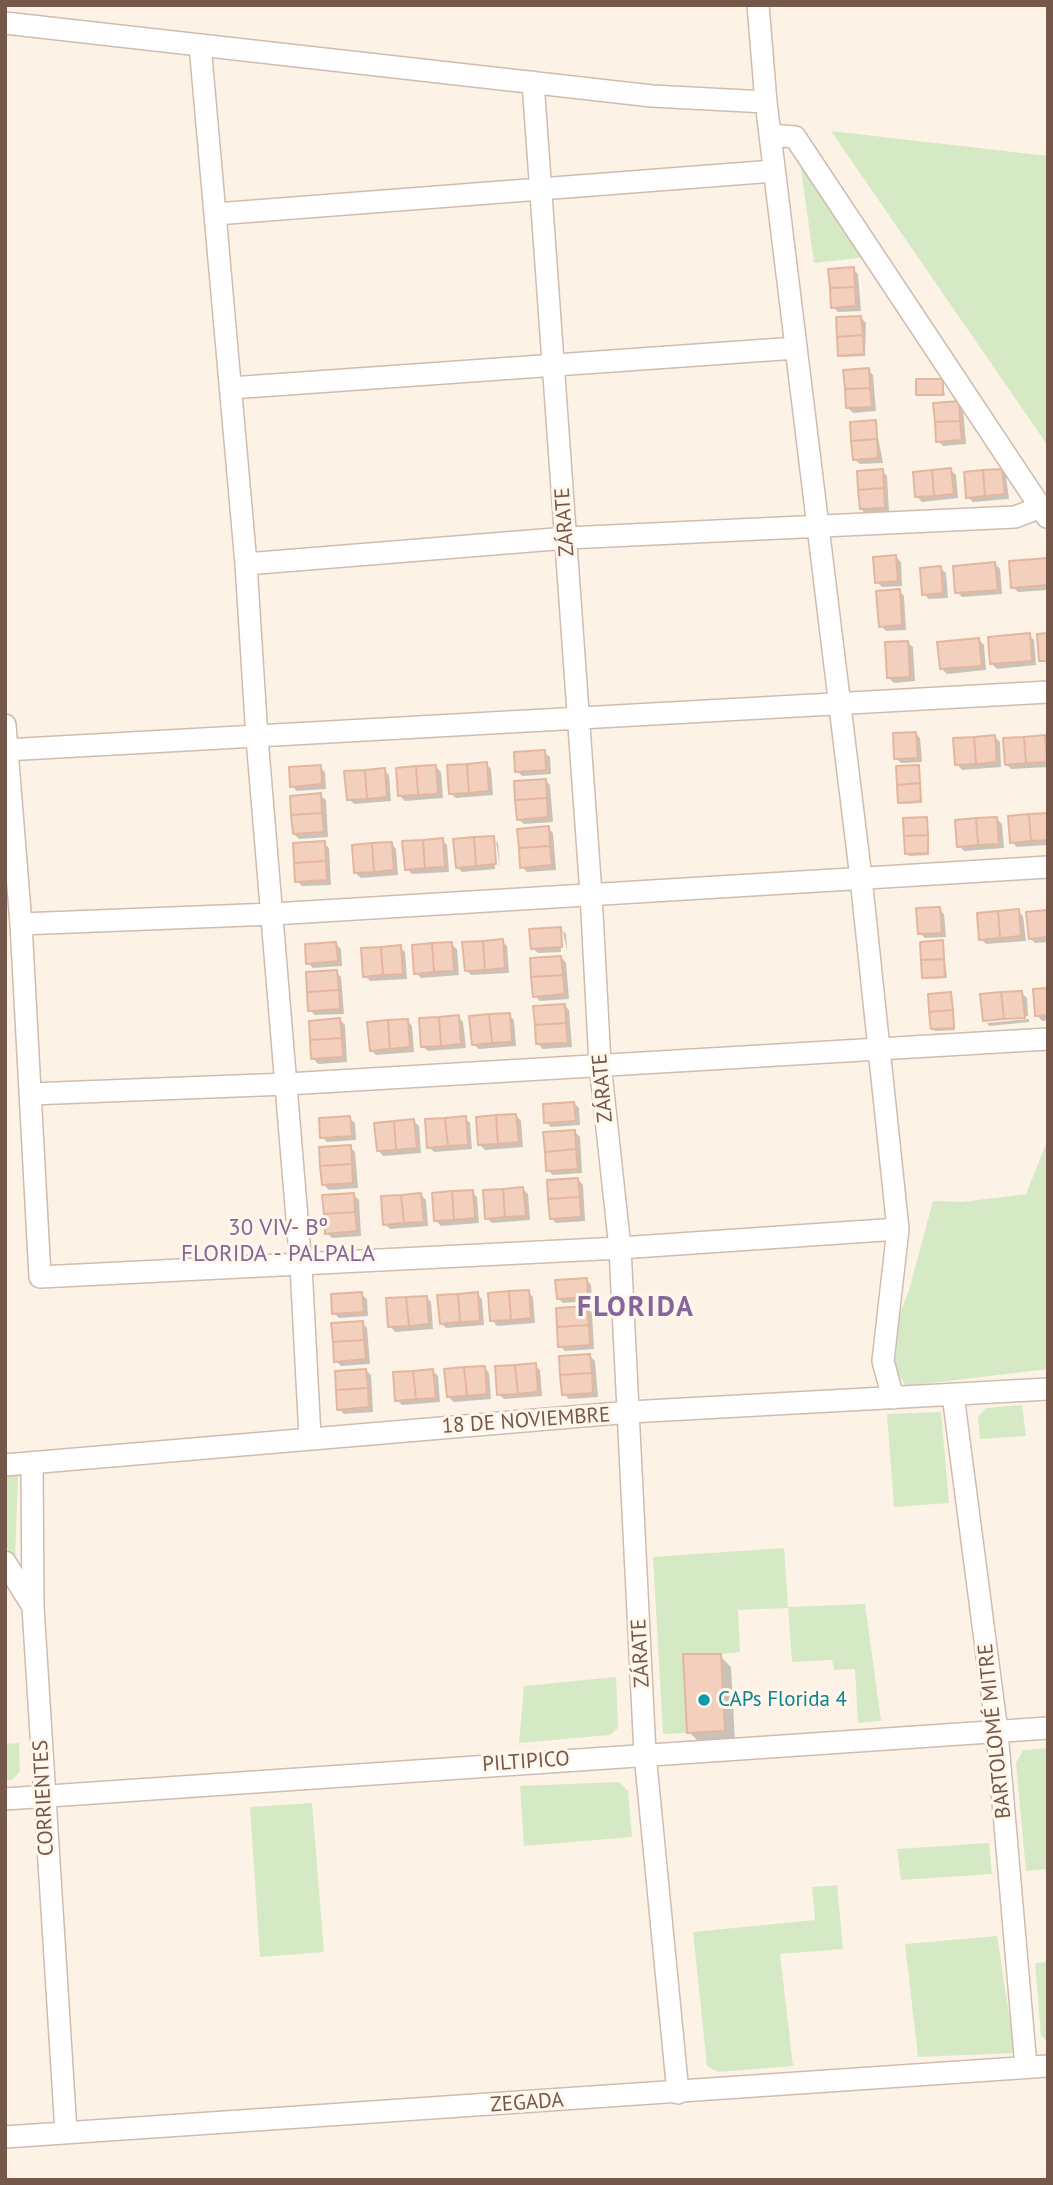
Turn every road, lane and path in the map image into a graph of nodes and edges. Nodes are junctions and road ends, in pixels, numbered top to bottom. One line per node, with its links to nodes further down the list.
1 (758, 5): 5 (street)
2 (5, 23): 3 (street)
3 (200, 45): 4 (street); 9 (street)
4 (533, 82): 5 (street); 8 (street, ZÁRATE)
5 (766, 102): 6 (street)
6 (770, 135): 7 (street); 13 (street)
7 (774, 171): 8 (street); 10 (street)
8 (539, 191): 9 (street); 11 (street, ZÁRATE)
9 (216, 214): 12 (street)
10 (796, 348): 11 (street); 14 (street)
11 (554, 365): 12 (street); 15 (street, ZÁRATE)
12 (231, 388): 16 (street)
13 (1044, 512): 14 (street)
14 (819, 524): 15 (street); 18 (street)
15 (566, 538): 16 (street); 19 (street, ZÁRATE)
16 (246, 564): 21 (street)
17 (1048, 692): 18 (street)
18 (839, 702): 19 (street); 24 (street)
19 (578, 718): 21 (street); 25 (street, ZÁRATE)
20 (5, 725): 22 (street)
21 (257, 738): 22 (street); 26 (street)
22 (6, 750): 27 (street)
23 (1048, 867): 24 (street)
24 (861, 878): 25 (street); 29 (street)
25 (591, 894): 26 (street); 30 (street, ZÁRATE)
26 (273, 914): 27 (street); 31 (street)
27 (21, 924): 32 (street)
28 (1048, 1039): 29 (street)
29 (880, 1050): 30 (street); 33 (street)
30 (600, 1064): 31 (street); 34 (street, ZÁRATE)
31 (287, 1084): 32 (street); 35 (street)
32 (30, 1094): 35 (street)
33 (898, 1229): 34 (street); 38 (street)
34 (620, 1248): 35 (street); 39 (street, ZÁRATE)
35 (301, 1266): 40 (street)
36 (1048, 1389): 37 (street, 18 DE NOVIEMBRE)
37 (953, 1395): 38 (street, 18 DE NOVIEMBRE); 46 (street, BARTOLOMÉ MITRE)
38 (892, 1398): 39 (street, 18 DE NOVIEMBRE)
39 (630, 1412): 40 (street, 18 DE NOVIEMBRE); 47 (street, ZÁRATE)
40 (310, 1437): 41 (street, 18 DE NOVIEMBRE)
41 (33, 1463): 42 (street, 18 DE NOVIEMBRE); 44 (street, CORRIENTES)
42 (5, 1465)
43 (5, 1562): 44 (street)
44 (33, 1607): 48 (street, CORRIENTES)
45 (1048, 1728): 46 (street, PILTIPICO)
46 (997, 1731): 47 (street, PILTIPICO); 51 (street, BARTOLOMÉ MITRE)
47 (645, 1754): 48 (street, PILTIPICO); 52 (street, ZÁRATE)
48 (44, 1796): 49 (street, PILTIPICO); 53 (street, CORRIENTES)
49 (5, 1799)
50 (1048, 2066): 51 (street, ZEGADA)
51 (1026, 2067): 52 (street, ZEGADA)
52 (678, 2093): 53 (street, ZEGADA)
53 (66, 2132): 54 (street, ZEGADA)
54 (5, 2137)

